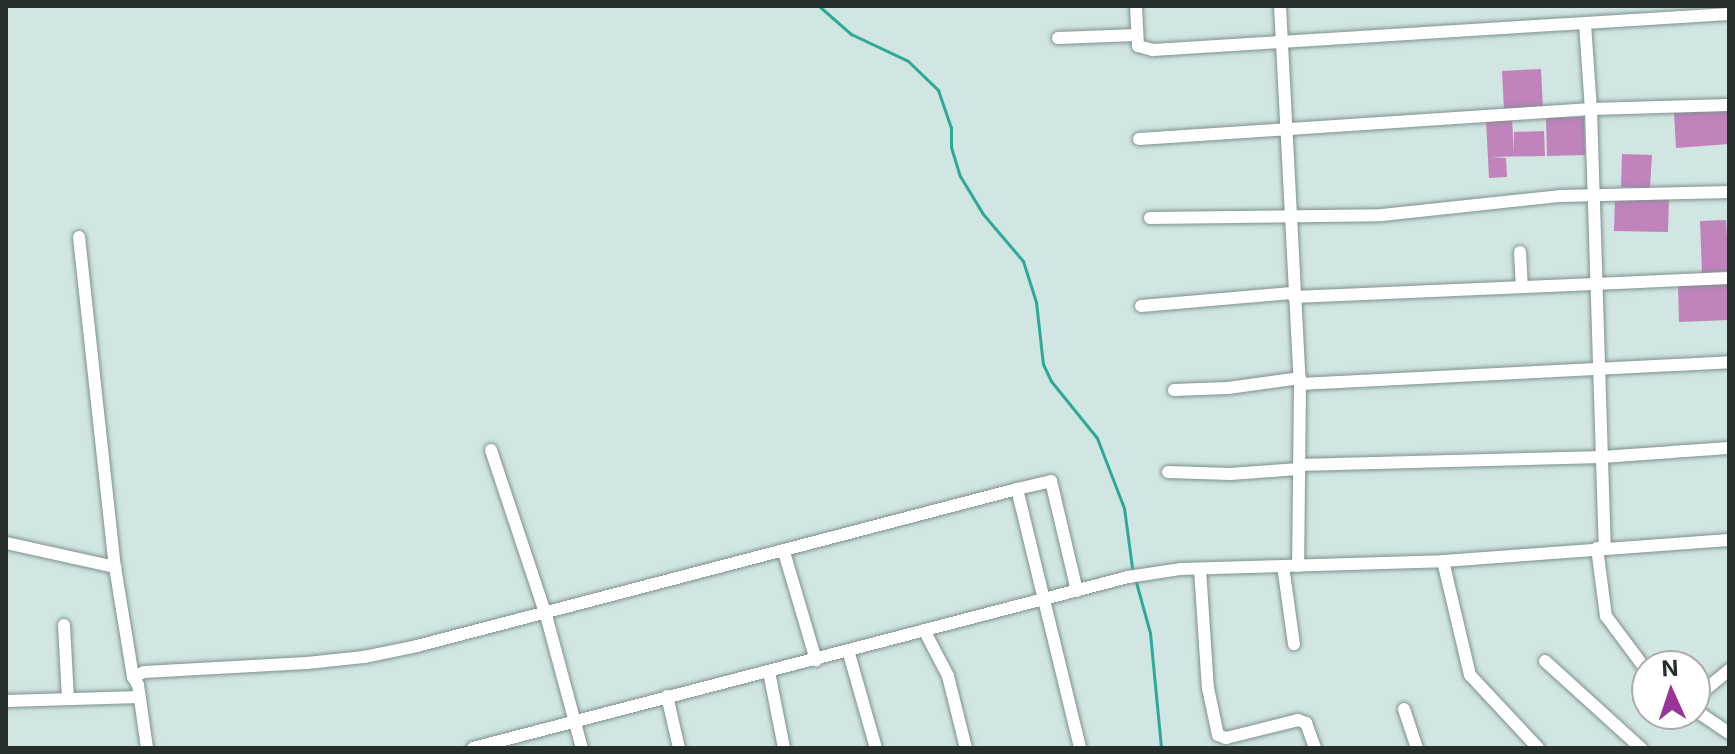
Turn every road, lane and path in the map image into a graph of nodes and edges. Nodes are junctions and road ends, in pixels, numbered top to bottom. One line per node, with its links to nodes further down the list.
1 (1136, 6): 7 (street)
2 (1280, 6): 9 (street)
3 (1638, 6): 5 (street)
4 (1725, 12): 5 (street)
5 (1641, 22): 6 (street)
6 (1585, 24): 9 (street); 11 (street)
7 (1137, 35): 8 (street); 9 (street)
8 (1058, 38)
9 (1282, 42): 12 (street)
10 (1729, 105): 11 (street)
11 (1591, 109): 12 (street); 15 (street)
12 (1287, 130): 13 (street); 16 (street)
13 (1139, 139)
14 (1729, 192): 15 (street)
15 (1593, 196): 16 (street); 21 (street)
16 (1291, 214): 17 (street); 23 (street)
17 (1150, 218)
18 (79, 237): 42 (street)
19 (1520, 252): 22 (street)
20 (1729, 278): 21 (street)
21 (1594, 284): 22 (street); 26 (street)
22 (1522, 286): 23 (street)
23 (1294, 295): 24 (street); 27 (street)
24 (1141, 306)
25 (1729, 362): 26 (street)
26 (1599, 369): 27 (street); 31 (street)
27 (1300, 381): 28 (street); 32 (street)
28 (1174, 390)
29 (1729, 448): 31 (street)
30 (491, 450): 46 (street)
31 (1602, 457): 32 (street); 37 (street)
32 (1299, 467): 33 (street); 41 (street)
33 (1168, 472)
34 (1017, 489): 38 (street); 44 (street); 45 (street)
35 (1729, 540): 37 (street)
36 (6, 543): 42 (street)
37 (1601, 548): 39 (street); 51 (street)
38 (784, 552): 46 (street); 52 (street)
39 (1443, 561): 41 (street); 77 (street)
40 (1283, 566): 41 (street); 43 (street); 49 (street)
41 (1298, 566)
42 (115, 567): 56 (street)
43 (1200, 569): 44 (street); 75 (street)
44 (1077, 591): 45 (street)
45 (1043, 601): 48 (street); 74 (street)
46 (546, 615): 56 (street); 63 (street)
47 (64, 625): 60 (street)
48 (924, 630): 50 (street); 73 (street)
49 (1294, 644)
50 (848, 650): 52 (street); 72 (street)
51 (1631, 650)
52 (816, 660): 55 (street)
53 (1545, 661): 78 (street)
54 (1729, 670): 57 (street)
55 (769, 672): 58 (street); 71 (street)
56 (133, 677): 59 (street)
57 (1711, 685)
58 (667, 696): 63 (street); 70 (street)
59 (140, 697): 60 (street); 67 (street)
60 (68, 699): 61 (street)
61 (6, 701)
62 (1404, 709): 76 (street)
63 (576, 721): 66 (street); 69 (street)
64 (1711, 721): 65 (street)
65 (1729, 733)
66 (494, 745): 68 (street)
67 (147, 748)
68 (473, 748)
69 (582, 748)
70 (679, 748)
71 (784, 748)
72 (876, 748)
73 (966, 748)
74 (1080, 748)
75 (1315, 748)
76 (1417, 748)
77 (1538, 748)
78 (1641, 748)

